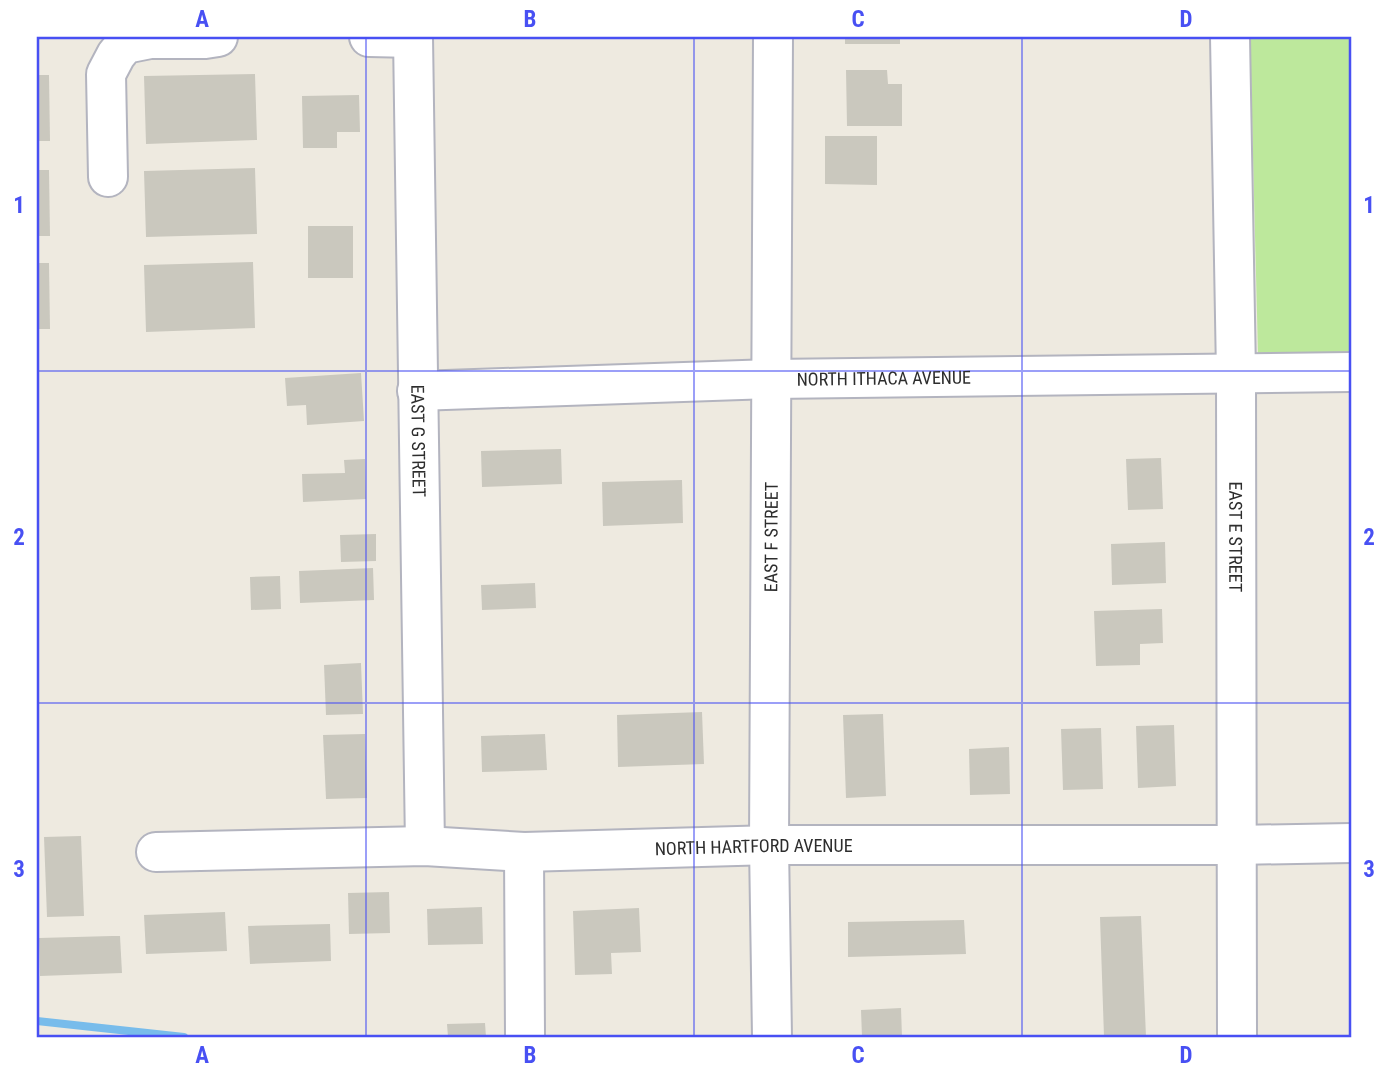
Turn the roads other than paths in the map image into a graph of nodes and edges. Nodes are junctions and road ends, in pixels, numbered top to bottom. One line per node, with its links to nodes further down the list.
1 (218, 37): 6 (street)
2 (369, 37): 5 (street)
3 (773, 37): 9 (street, EAST F STREET)
4 (1230, 37): 8 (street, EAST E STREET)
5 (413, 38): 10 (street, EAST G STREET)
6 (108, 177)
7 (1351, 372): 8 (street, NORTH ITHACA AVENUE)
8 (1236, 373): 9 (street, NORTH ITHACA AVENUE); 13 (street, EAST E STREET)
9 (772, 379): 10 (street, NORTH ITHACA AVENUE); 12 (street, EAST F STREET)
10 (417, 391): 14 (street, EAST G STREET)
11 (1351, 843): 13 (street, NORTH HARTFORD AVENUE)
12 (769, 845): 13 (street, NORTH HARTFORD AVENUE); 16 (street, NORTH HARTFORD AVENUE); 18 (street, EAST F STREET)
13 (1236, 845): 19 (street, EAST E STREET)
14 (425, 846): 15 (street, NORTH HARTFORD AVENUE); 16 (street, NORTH HARTFORD AVENUE)
15 (156, 852)
16 (523, 852): 17 (street)
17 (525, 1037)
18 (772, 1037)
19 (1237, 1037)

